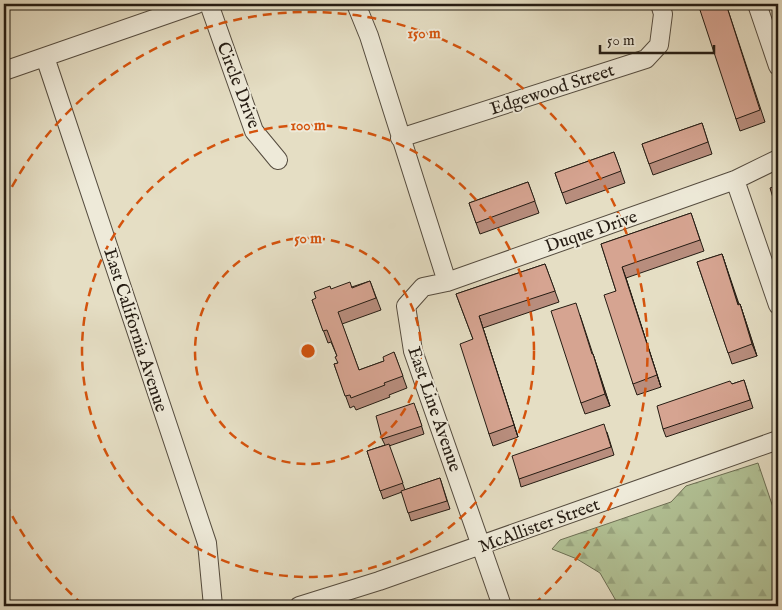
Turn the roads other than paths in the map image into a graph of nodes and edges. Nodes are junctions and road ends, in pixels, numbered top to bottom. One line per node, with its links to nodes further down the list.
1 (197, 4): 7 (street)
2 (209, 4): 12 (street, Circle Drive)
3 (356, 4): 10 (street)
4 (660, 4): 10 (street, Edgewood Street)
5 (757, 4): 6 (street)
6 (773, 36): 8 (street)
7 (45, 57): 9 (street); 18 (street, East California Avenue)
8 (778, 66)
9 (4, 71)
10 (400, 138): 14 (street)
11 (778, 159): 13 (street, Duque Drive)
12 (278, 160)
13 (735, 180): 14 (street, Duque Drive); 15 (street)
14 (447, 282): 17 (street, East Line Avenue)
15 (778, 305)
16 (778, 440): 17 (street, McAllister Street)
17 (482, 545): 19 (street, McAllister Street); 20 (street, East Line Avenue)
18 (212, 606)
19 (299, 606)
20 (502, 606)

